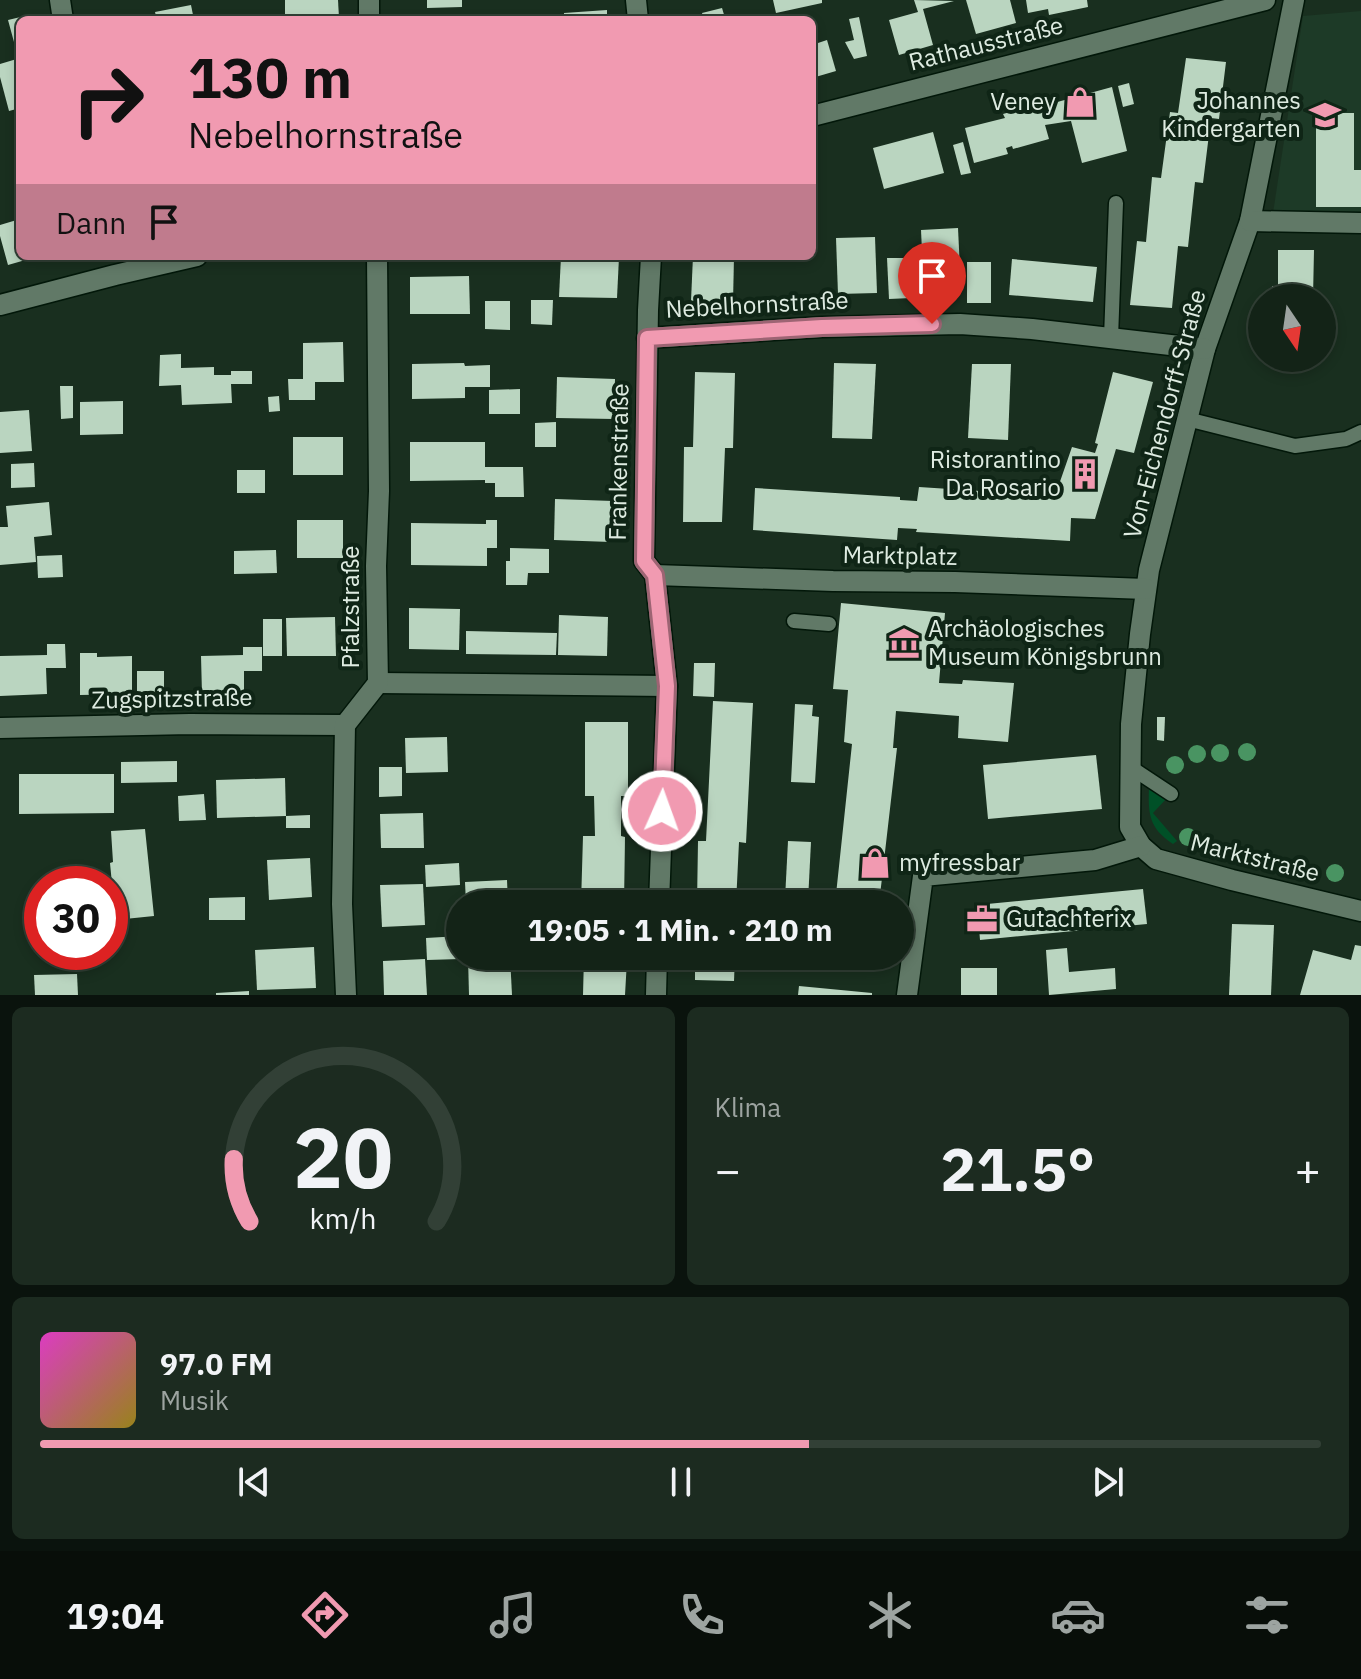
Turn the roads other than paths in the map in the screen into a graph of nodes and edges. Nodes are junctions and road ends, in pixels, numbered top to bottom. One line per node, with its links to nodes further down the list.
1 (1265, 0): 3 (street, Rathausstraße)
2 (1294, 0): 5 (street, Von-Eichendorff-Straße)
3 (816, 115)
4 (1116, 203): 13 (lane)
5 (1250, 221): 6 (street); 14 (street, Von-Eichendorff-Straße)
6 (1361, 223)
7 (160, 260): 10 (street)
8 (377, 260): 21 (street, Pfalzstraße)
9 (651, 260): 12 (street, Frankenstraße)
10 (113, 265): 11 (street)
11 (0, 305)
12 (647, 338): 13 (street, Nebelhornstraße); 17 (street, Frankenstraße)
13 (1111, 338): 14 (street, Nebelhornstraße)
14 (1205, 349): 15 (street, Von-Eichendorff-Straße)
15 (1187, 419): 16 (lane); 18 (street, Von-Eichendorff-Straße)
16 (1361, 432)
17 (655, 575): 18 (street, Marktplatz); 22 (street, Frankenstraße)
18 (1146, 589): 25 (street, Von-Eichendorff-Straße)
19 (794, 621): 20 (lane)
20 (829, 624)
21 (378, 683): 22 (street); 23 (street, Pfalzstraße)
22 (667, 686): 28 (street, Frankenstraße)
23 (345, 725): 24 (street, Zugspitzstraße); 31 (street)
24 (0, 728)
25 (1130, 767): 26 (lane); 27 (street, Von-Eichendorff-Straße)
26 (1171, 794)
27 (1141, 846): 29 (street, Marktstraße); 33 (street)
28 (660, 890)
29 (1361, 911)
30 (657, 970): 32 (street)
31 (346, 995)
32 (656, 995)
33 (907, 995)

